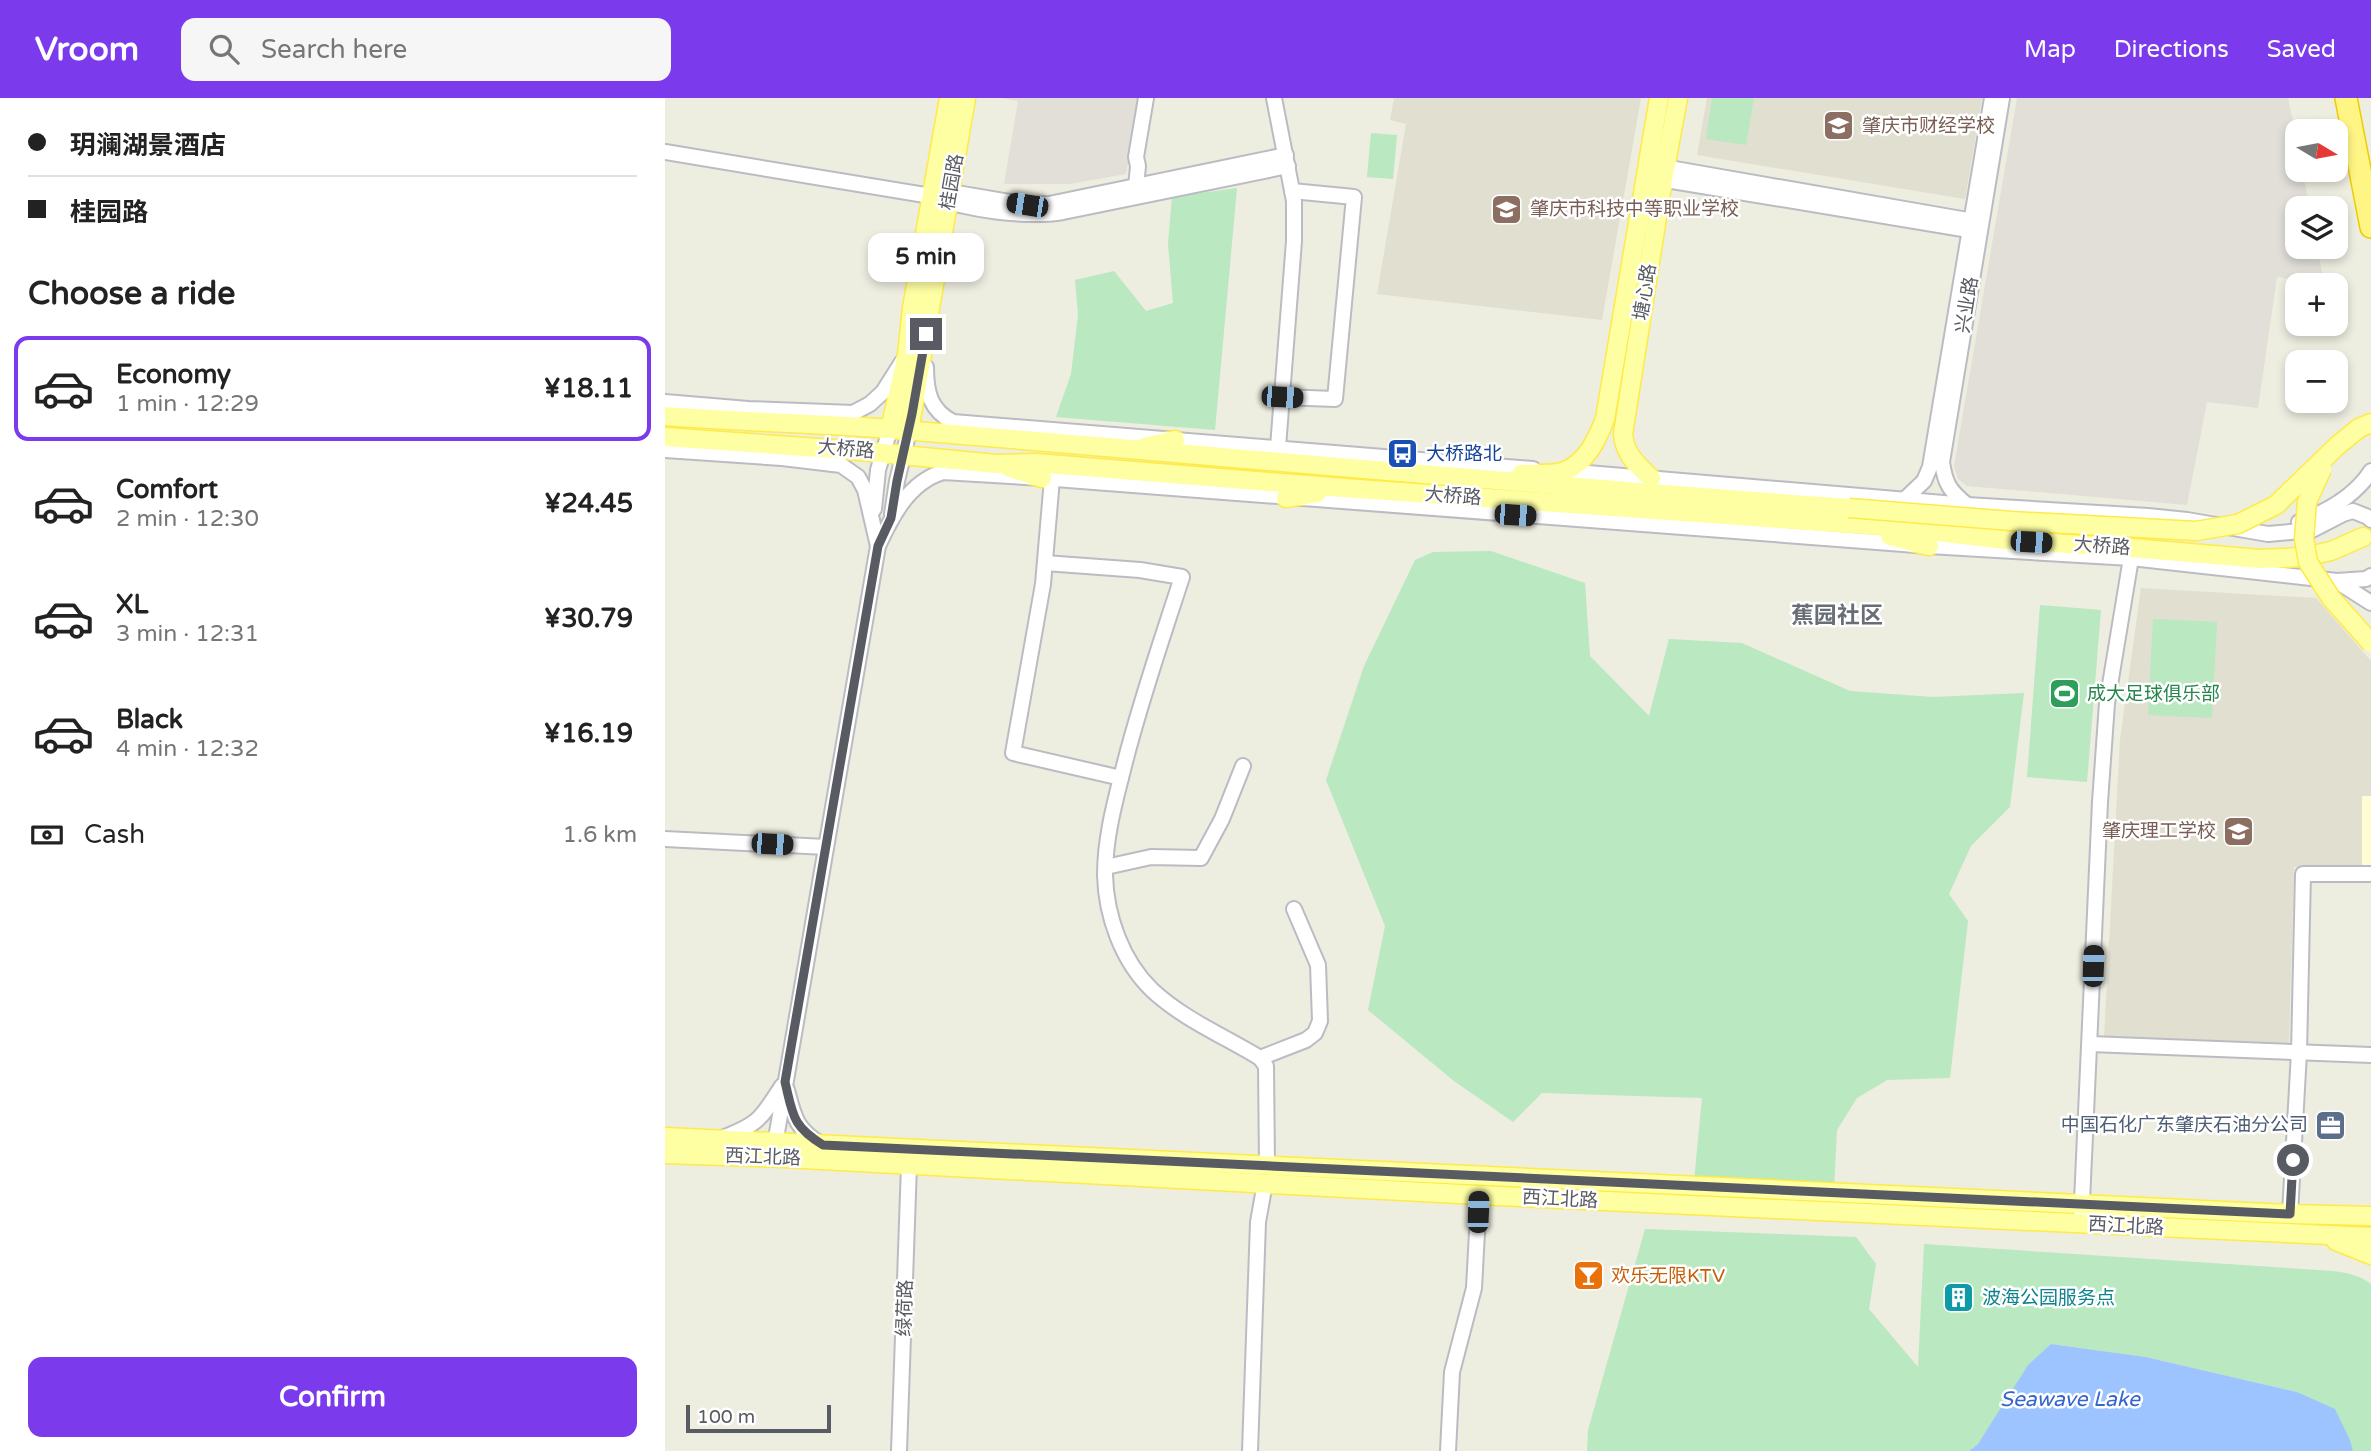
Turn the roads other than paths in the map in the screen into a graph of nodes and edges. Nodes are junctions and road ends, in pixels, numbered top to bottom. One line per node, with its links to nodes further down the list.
1 (949, 98): 15 (main road, 桂园路)
2 (967, 98): 16 (main road, 桂园路)
3 (1146, 98): 13 (street)
4 (1274, 98): 11 (street)
5 (1659, 98): 12 (main road, 塘心路)
6 (1678, 98): 12 (main road, 塘心路)
7 (1992, 98): 17 (street, 兴业路)
8 (2002, 98): 17 (street, 兴业路)
9 (2346, 98): 18 (highway)
10 (665, 152): 15 (street)
11 (1287, 161): 13 (street); 14 (street); 16 (street)
12 (1655, 172): 17 (street); 40 (main road, 塘心路); 44 (main road, 塘心路)
13 (1136, 187): 16 (street)
14 (1292, 191): 21 (street); 21 (street)
15 (932, 196): 16 (street); 20 (main road, 桂园路)
16 (950, 198): 19 (main road, 桂园路)
17 (1975, 226): 48 (street, 兴业路); 50 (street, 兴业路)
18 (2371, 227)
19 (926, 334): 28 (main road, 桂园路); 30 (street)
20 (907, 355): 23 (street); 27 (main road, 桂园路)
21 (1282, 397): 33 (street)
22 (665, 402): 23 (street)
23 (748, 409): 25 (main road)
24 (665, 416): 25 (main road, 大桥路)
25 (781, 421): 27 (main road, 大桥路)
26 (2371, 424): 32 (main road)
27 (890, 429): 28 (main road, 大桥路); 36 (street)
28 (909, 431): 35 (main road, 大桥路); 37 (street)
29 (665, 437): 31 (main road, 大桥路)
30 (1175, 440): 33 (street); 35 (main road)
31 (745, 442): 36 (main road, 大桥路); 38 (main road)
32 (2337, 446): 49 (main road, 大桥路, bridge); 64 (main road, bridge)
33 (1278, 447): 40 (street)
34 (665, 450): 38 (street)
35 (1131, 451): 43 (main road, 大桥路)
36 (883, 453): 37 (main road, 大桥路); 54 (street)
37 (903, 454): 39 (main road, 大桥路); 51 (street)
38 (782, 458): 54 (street)
39 (996, 464): 42 (main road); 46 (main road, 大桥路)
40 (1565, 471): 43 (main road); 44 (street)
41 (2371, 471): 55 (street)
42 (1047, 478): 47 (street); 51 (street); 60 (street)
43 (1456, 478): 49 (main road, 大桥路)
44 (1651, 478): 45 (street)
45 (1716, 485): 48 (street); 49 (main road)
46 (1344, 488): 47 (main road); 53 (main road, 大桥路)
47 (1286, 498): 58 (street)
48 (1904, 500): 50 (street)
49 (1787, 503)
50 (1967, 505): 55 (street)
51 (891, 518): 57 (street)
52 (2371, 520): 55 (street)
53 (1814, 523): 56 (main road, 大桥路); 58 (main road)
54 (872, 524): 57 (street)
55 (2268, 534)
56 (2363, 537)
57 (878, 546): 68 (street)
58 (1929, 546): 59 (street)
59 (2131, 558): 62 (street); 72 (street)
60 (1045, 563): 66 (street); 66 (street)
61 (2371, 576): 62 (street)
62 (2337, 581): 63 (street)
63 (2371, 603)
64 (2371, 643)
65 (1243, 766): 69 (street)
66 (1121, 779): 69 (street)
67 (665, 838): 68 (street)
68 (826, 847): 76 (street)
69 (1106, 867): 75 (street)
70 (2371, 874): 73 (street)
71 (1294, 909): 75 (street)
72 (2090, 1044): 73 (street); 88 (street)
73 (2299, 1052): 74 (street); 89 (street)
74 (2371, 1055)
75 (1260, 1058): 83 (street)
76 (785, 1082): 77 (street); 79 (street); 80 (street)
77 (718, 1139): 78 (main road, 西江北路); 80 (main road, 西江北路)
78 (666, 1145): 80 (main road, 西江北路)
79 (823, 1145): 80 (main road, 西江北路); 81 (main road, 西江北路)
80 (774, 1150): 81 (main road, 西江北路)
81 (847, 1154): 82 (main road, 西江北路); 83 (main road, 西江北路)
82 (909, 1165): 83 (main road, 西江北路); 96 (street, 绿荷路)
83 (1266, 1174): 84 (main road, 西江北路); 85 (main road, 西江北路); 97 (street)
84 (1559, 1180): 86 (main road); 88 (main road, 西江北路)
85 (1479, 1195): 86 (main road, 西江北路); 98 (street)
86 (1558, 1198): 92 (main road, 西江北路)
87 (2371, 1200): 90 (main road)
88 (2081, 1203): 89 (main road, 西江北路); 92 (street)
89 (2290, 1214): 90 (main road, 西江北路)
90 (2323, 1215): 91 (main road, 西江北路); 93 (main road)
91 (2371, 1216)
92 (2081, 1224): 93 (main road, 西江北路)
93 (2322, 1236): 94 (main road, 西江北路); 95 (main road)
94 (2371, 1237)
95 (2371, 1255)
96 (899, 1451)
97 (1250, 1451)
98 (1447, 1451)

